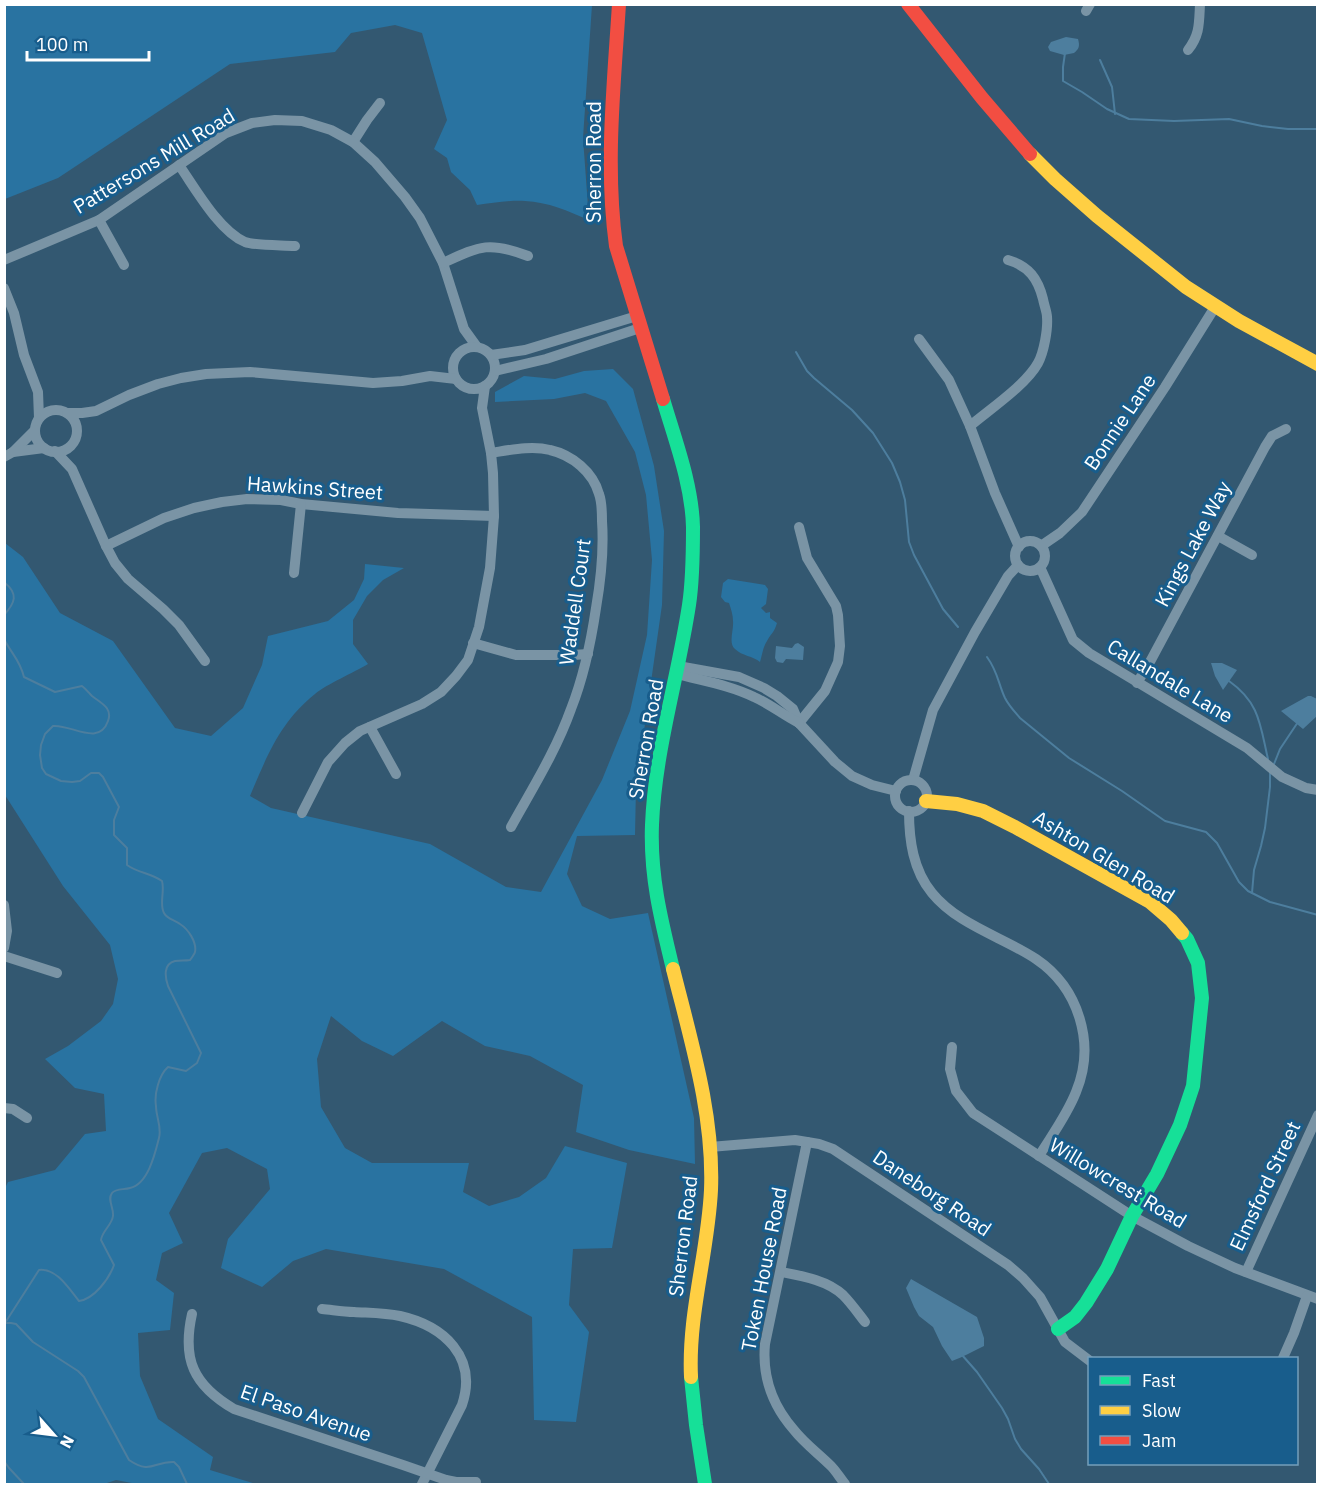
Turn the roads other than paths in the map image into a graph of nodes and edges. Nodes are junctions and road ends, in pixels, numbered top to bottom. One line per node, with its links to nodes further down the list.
1 (619, 4): 17 (main road, Sherron Road)
2 (908, 4): 16 (main road)
3 (1200, 4): 4 (street)
4 (1188, 50)
5 (380, 103): 6 (street)
6 (353, 142): 7 (street, Pattersons Mill Road); 13 (street, Pattersons Mill Road)
7 (179, 165): 8 (street, Pattersons Mill Road); 9 (street)
8 (99, 220): 11 (street, Pattersons Mill Road); 14 (street)
9 (295, 246)
10 (528, 256): 13 (street)
11 (4, 260)
12 (1008, 260): 35 (street)
13 (443, 263): 18 (street, Pattersons Mill Road)
14 (124, 265)
15 (4, 288): 30 (street)
16 (1215, 306): 24 (main road); 48 (street, Bonnie Lane)
17 (639, 322): 22 (street); 25 (street); 57 (main road, Sherron Road)
18 (464, 330): 20 (street, Pattersons Mill Road); 21 (street, Pattersons Mill Road)
19 (919, 339): 35 (street)
20 (477, 347): 21 (street); 22 (street)
21 (461, 351): 23 (street)
22 (491, 355): 25 (street)
23 (453, 362): 26 (street); 27 (street)
24 (1317, 364)
25 (495, 371): 28 (street)
26 (430, 376): 27 (street); 32 (street)
27 (456, 379): 29 (street)
28 (485, 386): 29 (street); 31 (street)
29 (470, 389): 31 (street)
30 (38, 392): 33 (street); 34 (street)
31 (482, 408): 40 (street)
32 (96, 411): 33 (street); 38 (street)
33 (62, 412): 34 (street); 38 (street)
34 (39, 418): 37 (street)
35 (970, 426): 49 (street)
36 (1286, 429): 46 (street, Kings Lake Way)
37 (35, 430): 39 (street); 41 (street)
38 (75, 438): 39 (street); 42 (street)
39 (49, 450): 41 (street); 42 (street)
40 (491, 453): 44 (street); 55 (street, Waddell Court)
41 (9, 454)
42 (72, 470): 47 (street)
43 (302, 504): 44 (street, Hawkins Street); 47 (street, Hawkins Street); 53 (street)
44 (494, 516): 54 (street)
45 (799, 527): 59 (street)
46 (1218, 536): 50 (street); 58 (street, Kings Lake Way)
47 (106, 546): 56 (street)
48 (1041, 546): 49 (street); 52 (street)
49 (1019, 547): 51 (street)
50 (1252, 555)
51 (1018, 565): 52 (street); 62 (street)
52 (1040, 567): 58 (street, Callandale Lane)
53 (294, 573)
54 (473, 644): 55 (street); 60 (street)
55 (588, 654): 68 (street, Waddell Court)
56 (205, 661)
57 (677, 670): 59 (street); 78 (main road, Sherron Road)
58 (1137, 683): 63 (street, Callandale Lane)
59 (799, 723): 64 (street)
60 (370, 727): 61 (street); 67 (street)
61 (396, 774)
62 (913, 780): 64 (street); 65 (street)
63 (1317, 790)
64 (896, 792): 66 (street)
65 (926, 801): 66 (street); 80 (main road, Ashton Glen Road)
66 (909, 811): 79 (street)
67 (302, 813)
68 (511, 827)
69 (4, 905): 70 (street)
70 (4, 948)
71 (4, 956): 72 (street)
72 (57, 973)
73 (952, 1047): 79 (street, Willowcrest Road)
74 (4, 1108): 76 (street)
75 (1317, 1115): 82 (street, Elmsford Street)
76 (27, 1118)
77 (807, 1142): 78 (street, Daneborg Road); 81 (street, Token House Road); 87 (street, Daneborg Road)
78 (711, 1147): 93 (main road, Sherron Road)
79 (1039, 1156): 80 (street, Willowcrest Road)
80 (1132, 1216): 82 (street, Willowcrest Road); 87 (main road, Ashton Glen Road)
81 (781, 1272): 86 (street); 94 (street, Token House Road)
82 (1246, 1272): 83 (street, Willowcrest Road)
83 (1312, 1298): 88 (street)
84 (322, 1309): 90 (street)
85 (192, 1314): 90 (street, El Paso Avenue)
86 (865, 1322)
87 (1058, 1329): 89 (street, Daneborg Road)
88 (1284, 1357)
89 (1088, 1360)
90 (428, 1474): 91 (street, El Paso Avenue); 92 (street)
91 (476, 1482)
92 (422, 1485)
93 (705, 1485)
94 (844, 1485)

